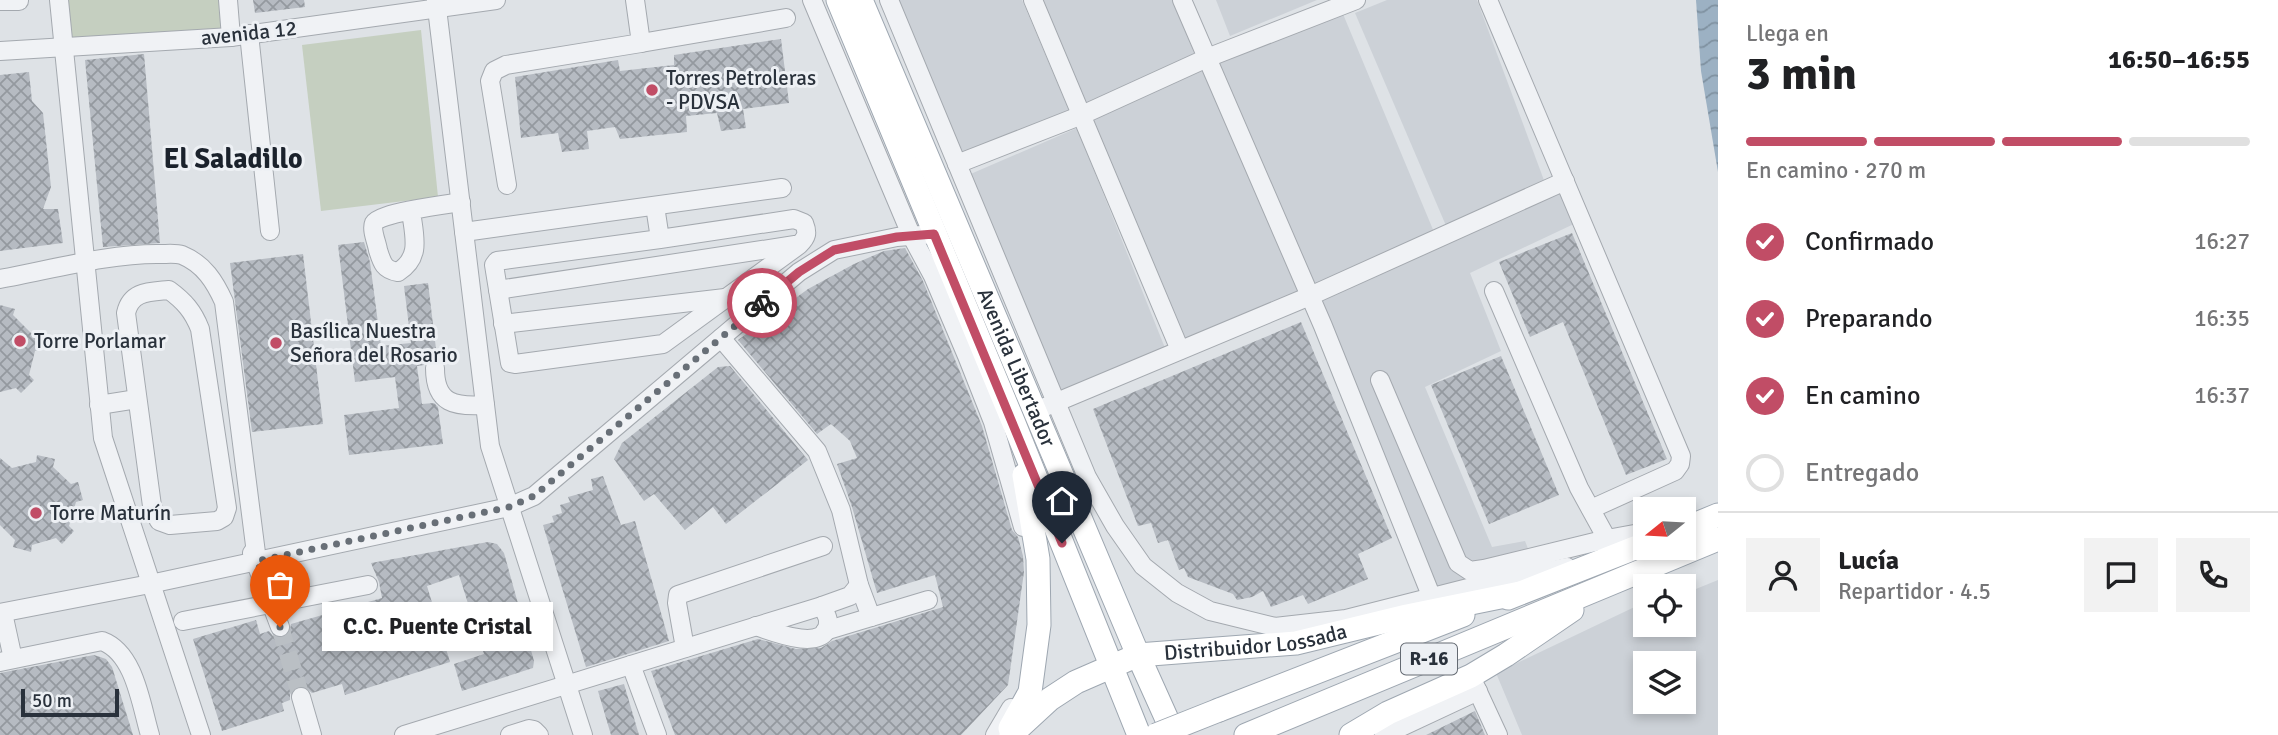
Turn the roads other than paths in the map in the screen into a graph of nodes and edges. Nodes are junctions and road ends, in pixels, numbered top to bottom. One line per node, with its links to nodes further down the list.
1 (60, 0): 19 (street)
2 (229, 0): 17 (street)
3 (496, 0): 15 (street, avenida 12)
4 (635, 0): 18 (street)
5 (813, 0): 32 (street)
6 (838, 0): 32 (main road, Avenida Libertador)
7 (861, 0): 49 (main road, Avenida Libertador)
8 (889, 0): 23 (street)
9 (1033, 0): 22 (street)
10 (1182, 0): 21 (street)
11 (1356, 0): 21 (street)
12 (1488, 0): 24 (street)
13 (0, 1): 14 (street)
14 (19, 1)
15 (436, 4): 17 (street, avenida 12); 27 (street)
16 (786, 18): 18 (street)
17 (240, 36): 19 (street, avenida 12); 30 (street)
18 (641, 43): 25 (street)
19 (64, 47): 20 (street, avenida 12); 35 (street)
20 (0, 51)
21 (1207, 58): 22 (street); 39 (street)
22 (1082, 114): 23 (street); 43 (street)
23 (957, 163): 49 (street)
24 (1565, 181): 39 (street); 53 (street)
25 (507, 185)
26 (782, 188): 28 (street)
27 (461, 202): 29 (street); 31 (street)
28 (655, 206): 31 (street); 33 (street)
29 (411, 211)
30 (270, 231)
31 (464, 232): 48 (street)
32 (923, 236): 42 (street); 50 (main road, Avenida Libertador); 93 (street)
33 (660, 239): 34 (street); 37 (street)
34 (799, 245): 37 (street); 40 (street)
35 (85, 263): 36 (street); 47 (street); 51 (street)
36 (0, 279)
37 (498, 290): 41 (street)
38 (1494, 291): 53 (street)
39 (1310, 296): 43 (street); 65 (street)
40 (726, 298): 41 (street); 41 (street)
41 (502, 324)
42 (721, 338): 52 (street); 63 (street)
43 (1180, 350): 49 (street)
44 (435, 368): 48 (street)
45 (1380, 380): 58 (street)
46 (137, 399): 47 (street); 51 (street); 51 (street)
47 (99, 405): 61 (street)
48 (485, 405): 52 (street)
49 (1045, 407): 65 (street); 78 (main road, Avenida Libertador)
50 (1013, 421): 81 (main road, Avenida Libertador); 94 (main road)
51 (228, 429): 59 (street)
52 (509, 507): 59 (street); 83 (street)
53 (1591, 509): 58 (street)
54 (1633, 538): 58 (street)
55 (1718, 539): 60 (main road, R-16)
56 (822, 546): 77 (street)
57 (1633, 546): 58 (main road, R-16)
58 (1608, 549): 64 (main road, R-16); 65 (street)
59 (257, 561): 61 (street); 67 (street)
60 (1612, 583): 82 (main road); 99 (main road, R-16)
61 (150, 584): 70 (street); 86 (street)
62 (368, 584): 67 (street)
63 (859, 585): 68 (street); 71 (street)
64 (1520, 593): 78 (main road, Distribuidor Lossada); 97 (main road, R-16, bridge)
65 (1432, 598)
66 (928, 600): 71 (street)
67 (272, 602): 72 (street); 74 (street)
68 (822, 606): 69 (street); 75 (street)
69 (799, 612): 73 (street); 76 (street)
70 (2, 613): 79 (street)
71 (871, 617): 75 (street)
72 (183, 621)
73 (756, 626): 76 (street); 77 (street)
74 (280, 627)
75 (825, 631): 76 (street)
76 (803, 639)
77 (685, 648): 80 (street)
78 (1138, 655): 81 (main road, Distribuidor Lossada); 98 (main road, Avenida Libertador)
79 (6, 661): 85 (street)
80 (631, 665): 83 (street); 92 (street)
81 (1112, 665): 95 (main road, Distribuidor Lossada); 96 (main road, Avenida Libertador)
82 (1474, 683): 100 (main road); 101 (street); 102 (street)
83 (566, 685): 88 (street); 91 (street)
84 (301, 696): 87 (street)
85 (150, 735)
86 (201, 735)
87 (312, 735)
88 (404, 735)
89 (509, 735): 90 (street)
90 (539, 735)
91 (583, 735)
92 (657, 735)
93 (995, 735)
94 (1006, 735)
95 (1011, 735)
96 (1139, 735)
97 (1156, 735)
98 (1174, 735)
99 (1246, 735)
100 (1351, 735)
101 (1384, 735)
102 (1497, 735)

